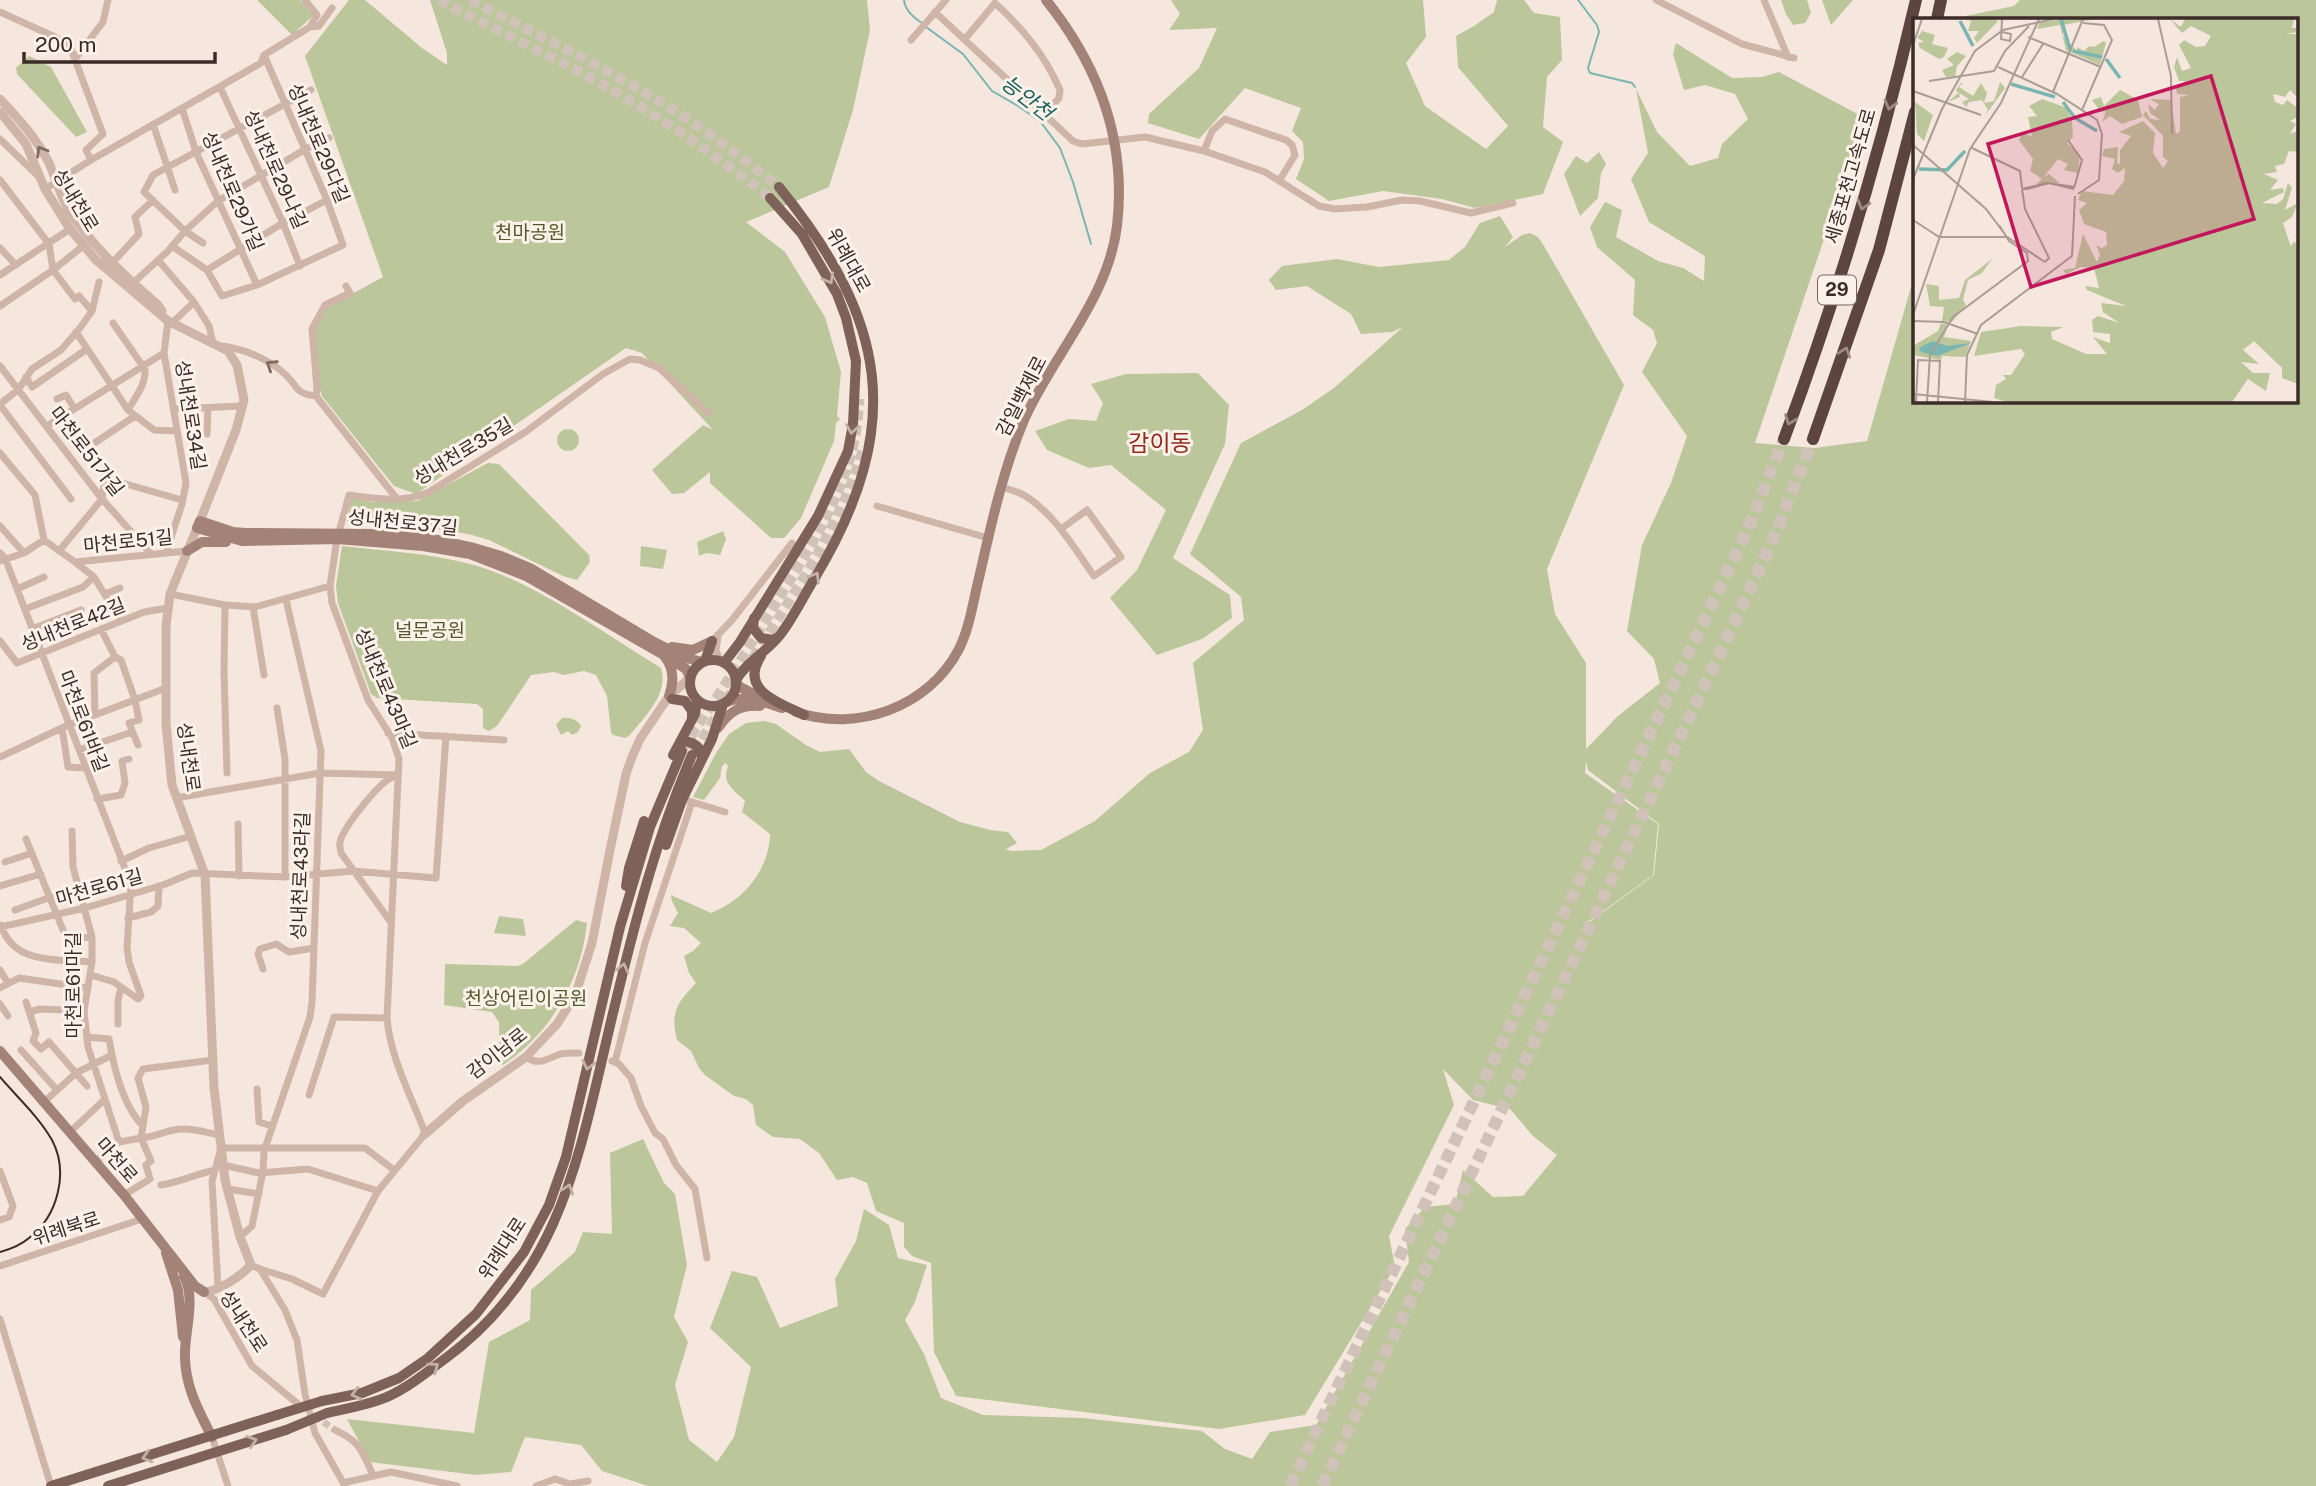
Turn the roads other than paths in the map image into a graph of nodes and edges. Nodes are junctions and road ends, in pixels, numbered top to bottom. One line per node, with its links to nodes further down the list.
1 (108, 0): 17 (street)
2 (305, 0): 13 (street)
3 (946, 0): 11 (street)
4 (1046, 0): 30 (main road, 감일백제로)
5 (1656, 0): 6 (street)
6 (1764, 0)
7 (1916, 0): 95 (highway, 세종포천고속도로 / 29, one-way to 95)
8 (1941, 0): 12 (highway)
9 (332, 8): 13 (street)
10 (0, 12): 17 (street)
11 (933, 15): 14 (street); 15 (street)
12 (1937, 18)
13 (310, 27): 16 (street)
14 (965, 39): 24 (street); 24 (street)
15 (911, 40)
16 (264, 55): 18 (street); 21 (street, 성내천로29다길)
17 (75, 59): 34 (street)
18 (220, 86): 22 (street); 27 (street, 성내천로29나길)
19 (311, 90): 21 (street)
20 (0, 99): 40 (street, 성내천로, one-way to 20)
21 (286, 103): 27 (street); 31 (street, 성내천로29다길)
22 (182, 108): 26 (street); 33 (street, 성내천로29가길)
23 (0, 112): 37 (street, 성내천로)
24 (1045, 114): 30 (street)
25 (1913, 120): 96 (highway, 29, one-way to 25)
26 (153, 124): 34 (street); 35 (street)
27 (241, 128): 33 (street); 36 (street, 성내천로29나길)
28 (329, 138): 31 (street)
29 (0, 139): 37 (street)
30 (1115, 139): 32 (street); 99 (main road, 감일백제로)
31 (304, 150): 36 (street); 46 (street, 성내천로29다길)
32 (1204, 151): 39 (street); 39 (street)
33 (196, 152): 35 (street); 47 (street, 성내천로29가길)
34 (91, 160): 40 (street)
35 (168, 167): 43 (street); 45 (street)
36 (260, 176): 47 (street); 49 (street, 성내천로29나길)
37 (41, 178): 42 (street, 성내천로)
38 (0, 180): 53 (street)
39 (1279, 181): 48 (street)
40 (55, 184): 42 (street); 59 (street, 성내천로)
41 (779, 187): 138 (main road, 위례대로, one-way to 41)
42 (45, 188): 50 (street, 성내천로)
43 (175, 190)
44 (770, 198): 134 (main road, 위례대로, one-way to 134)
45 (153, 200): 51 (street); 59 (street)
46 (327, 200): 49 (street); 61 (street, 성내천로29다길)
47 (218, 201): 51 (street); 57 (street, 성내천로29가길)
48 (1513, 203)
49 (283, 223): 57 (street); 61 (street, 성내천로29나길)
50 (70, 229): 53 (street); 54 (street, 성내천로)
51 (185, 230): 52 (street); 55 (street)
52 (203, 243)
53 (49, 244): 60 (street); 62 (street)
54 (83, 246): 62 (street); 72 (street, 성내천로)
55 (172, 246): 58 (street); 63 (street)
56 (0, 248): 60 (street)
57 (241, 249): 63 (street); 67 (street, 성내천로29가길)
58 (158, 260): 66 (street); 69 (street, 성내천로)
59 (113, 262): 66 (street, 성내천로)
60 (16, 265): 64 (street)
61 (300, 265): 67 (street)
62 (53, 270): 70 (street); 71 (street)
63 (206, 270): 67 (street)
64 (0, 275)
65 (99, 282): 71 (street)
66 (133, 283): 72 (street, 성내천로)
67 (257, 285)
68 (346, 286): 83 (street)
69 (194, 302): 72 (street); 75 (street, 성내천로)
70 (0, 306)
71 (92, 311): 74 (street)
72 (170, 322): 75 (street, 성내천로); 77 (street, 성내천로34길)
73 (113, 323): 78 (street)
74 (76, 332): 76 (street); 80 (street)
75 (215, 344): 83 (street, 성내천로35길, one-way to 75); 86 (street, 성내천로)
76 (87, 349): 80 (street); 81 (street)
77 (164, 353): 78 (street); 89 (street, 성내천로34길)
78 (143, 365): 81 (street); 90 (street)
79 (0, 366): 82 (street, 마천로51가길)
80 (26, 377): 82 (street)
81 (110, 385): 87 (street); 90 (street)
82 (18, 390): 85 (street); 92 (street, 마천로51가길)
83 (316, 396): 102 (street, 성내천로35길)
84 (57, 399): 87 (street)
85 (0, 405): 100 (street)
86 (243, 406): 88 (street); 105 (street, 성내천로)
87 (74, 408): 92 (street)
88 (208, 408): 89 (street); 94 (street)
89 (174, 409): 93 (street, 성내천로34길)
90 (132, 413): 93 (street); 97 (street)
91 (708, 413): 102 (street, 성내천로35길)
92 (47, 426): 101 (street, 마천로51가길)
93 (177, 431): 103 (street, 성내천로34길)
94 (207, 434)
95 (1784, 439)
96 (1813, 439)
97 (87, 448)
98 (0, 453): 110 (street)
99 (1002, 487): 107 (street); 109 (main road, 감일백제로)
100 (71, 499)
101 (103, 499): 103 (street); 113 (street); 117 (street, 마천로51가길)
102 (397, 499): 108 (street, 성내천로43마길)
103 (183, 500): 116 (street, 성내천로34길)
104 (877, 506): 109 (street)
105 (198, 524): 108 (main road, 성내천로37길); 111 (main road, 성내천로37길); 114 (street, 성내천로)
106 (0, 526): 115 (street)
107 (1061, 529): 107 (street)
108 (338, 536): 111 (main road, 성내천로37길); 122 (street, 성내천로43마길); 128 (main road, 성내천로37길)
109 (988, 538): 159 (main road, 감일백제로)
110 (44, 540): 113 (street, 마천로51길); 115 (street)
111 (234, 540): 114 (main road)
112 (792, 543): 139 (street)
113 (59, 551): 119 (street, 마천로51길)
114 (187, 551): 116 (street, 마천로51길); 126 (street, 성내천로)
115 (24, 553): 118 (street)
116 (166, 553): 117 (street, 마천로51길)
117 (151, 554): 119 (street, 마천로51길)
118 (2, 557): 124 (street, 마천로61바길)
119 (75, 562): 121 (street)
120 (44, 577): 124 (street)
121 (94, 577): 125 (street); 132 (street)
122 (330, 586): 127 (street); 163 (street, 성내천로43마길)
123 (120, 588): 125 (street)
124 (17, 589): 132 (street, 마천로61바길)
125 (105, 594): 135 (street)
126 (170, 594): 129 (street); 131 (street, 성내천로)
127 (285, 600): 130 (street); 174 (street, 성내천로43라길)
128 (579, 602): 141 (main road, 성내천로37길); 144 (main road, 성내천로37길)
129 (225, 605): 130 (street); 173 (street)
130 (253, 607): 148 (street)
131 (168, 608): 135 (street, 성내천로42길); 151 (street, 성내천로)
132 (25, 609): 136 (street, 마천로61바길)
133 (81, 610): 136 (street)
134 (754, 618): 138 (main road); 147 (main road, 위례대로)
135 (121, 621): 137 (street, 성내천로42길)
136 (32, 629): 142 (street, 마천로61바길)
137 (101, 629): 142 (street, 성내천로42길); 145 (street)
138 (780, 636): 143 (main road, 위례대로)
139 (715, 638): 141 (main road); 146 (main road); 147 (street)
140 (0, 641): 142 (street, 성내천로42길)
141 (654, 642): 146 (main road, 성내천로37길)
142 (41, 653): 160 (street, 마천로61바길)
143 (763, 653): 150 (main road, 위례대로); 159 (main road)
144 (662, 654): 149 (main road, 성내천로37길); 154 (main road)
145 (115, 657): 153 (street); 158 (street)
146 (704, 662): 147 (main road); 149 (main road)
147 (722, 662): 150 (main road)
148 (264, 675)
149 (690, 678): 152 (main road); 154 (street, 감이남로)
150 (736, 681): 155 (main road); 156 (main road)
151 (166, 688): 153 (street); 177 (street, 성내천로)
152 (695, 699): 154 (main road); 156 (main road); 161 (main road)
153 (135, 700): 158 (street); 162 (street)
154 (669, 700): 161 (main road); 228 (street, 감이남로)
155 (765, 702): 156 (main road); 159 (main road, 감일백제로)
156 (725, 703): 165 (main road)
157 (277, 708): 176 (street)
158 (94, 715): 160 (street)
159 (804, 715): 165 (main road)
160 (66, 727): 168 (street, 마천로61바길); 170 (street); 172 (street)
161 (687, 729): 169 (main road)
162 (132, 732): 167 (street); 168 (street)
163 (388, 733): 164 (street); 175 (street, 성내천로43마길)
164 (446, 736): 166 (street); 192 (street, 마천로61길)
165 (712, 738): 169 (main road)
166 (504, 740)
167 (138, 745)
168 (79, 750): 172 (street, 마천로61바길)
169 (689, 752): 179 (main road); 205 (main road, 위례대로); 271 (main road, 위례대로, one-way to 271, bridge)
170 (0, 757)
171 (129, 759): 178 (street)
172 (86, 768): 178 (street, 마천로61바길)
173 (227, 772)
174 (320, 773): 175 (street); 176 (street); 190 (street, 성내천로43라길)
175 (398, 775): 188 (street); 192 (street, 성내천로43마길)
176 (285, 778): 177 (street); 194 (street)
177 (176, 798): 183 (street, 성내천로)
178 (97, 799): 186 (street, 마천로61바길)
179 (687, 801): 180 (street); 205 (main road); 261 (street)
180 (725, 812)
181 (238, 824): 193 (street)
182 (72, 831): 199 (street, 마천로61마길)
183 (191, 836): 186 (street); 191 (street, 성내천로)
184 (26, 839): 185 (street)
185 (32, 853): 187 (street); 189 (street)
186 (121, 861): 197 (street, 마천로61바길)
187 (5, 862)
188 (353, 871): 190 (street, 마천로61길); 192 (street, 마천로61길); 203 (street)
189 (41, 874): 195 (street); 198 (street)
190 (316, 874): 194 (street, 마천로61길); 207 (street, 성내천로43라길)
191 (205, 875): 193 (street, 마천로61길); 196 (street, 마천로61길); 229 (street, 성내천로)
192 (393, 875): 203 (street, 성내천로43마길)
193 (239, 876): 194 (street, 마천로61길)
194 (285, 877)
195 (0, 886)
196 (159, 887): 197 (street, 마천로61길); 202 (street)
197 (130, 895): 199 (street, 마천로61길); 202 (street, 마천로61바길)
198 (51, 897): 200 (street); 201 (street)
199 (86, 908): 201 (street, 마천로61길); 206 (street, 마천로61마길)
200 (15, 910)
201 (59, 915): 204 (street, 마천로61길); 206 (street)
202 (128, 918): 215 (street, 마천로61바길)
203 (390, 922): 221 (street, 성내천로43마길)
204 (0, 926): 208 (street)
205 (632, 932): 272 (main road, 위례대로, one-way to 205, bridge)
206 (92, 937): 208 (street, 마천로61마길)
207 (314, 948): 209 (street); 239 (street, 성내천로43라길)
208 (92, 962): 211 (street, 마천로61마길)
209 (263, 969)
210 (0, 970): 212 (street)
211 (91, 975): 214 (street, 마천로61마길); 215 (street)
212 (8, 983): 213 (street); 214 (street)
213 (0, 988)
214 (88, 988): 218 (street, 마천로61마길)
215 (121, 988): 222 (street)
216 (26, 1002): 219 (street)
217 (0, 1004): 220 (street)
218 (84, 1011): 219 (street); 223 (street, 마천로61마길)
219 (29, 1012): 224 (street)
220 (8, 1016)
221 (387, 1018): 235 (street); 242 (street, 성내천로43마길)
222 (118, 1024)
223 (87, 1037): 227 (street); 230 (street, 마천로61마길)
224 (36, 1045): 231 (street); 234 (street)
225 (0, 1051): 237 (main road, 마천로)
226 (579, 1053): 228 (street)
227 (112, 1055): 230 (street); 238 (street)
228 (526, 1057): 242 (street, 감이남로)
229 (213, 1060): 238 (street); 241 (street, 성내천로)
230 (93, 1063): 231 (street); 236 (street, 마천로61마길)
231 (76, 1073): 232 (street); 234 (street)
232 (87, 1086)
233 (257, 1089): 239 (street)
234 (57, 1090): 237 (street)
235 (309, 1095)
236 (104, 1100): 240 (street); 244 (street, 마천로61마길)
237 (44, 1102): 240 (main road, 마천로)
238 (143, 1126): 243 (street)
239 (272, 1126): 246 (street, 성내천로43라길)
240 (70, 1132): 247 (main road, 마천로)
241 (219, 1135): 243 (street); 245 (street, 성내천로)
242 (424, 1135): 249 (street, 감이남로)
243 (141, 1138): 244 (street); 256 (street)
244 (119, 1142): 247 (street)
245 (221, 1148): 246 (street); 248 (street, 성내천로)
246 (266, 1149): 249 (street); 251 (street, 성내천로43라길)
247 (95, 1162): 256 (main road, 마천로)
248 (219, 1167): 251 (street); 252 (street); 253 (street, 성내천로); 265 (street)
249 (394, 1170): 254 (street, 감이남로)
250 (0, 1171): 258 (street)
251 (263, 1171): 254 (street); 255 (street, 성내천로43라길)
252 (161, 1185)
253 (228, 1189): 255 (street); 259 (street, 성내천로)
254 (378, 1191): 264 (street, 감이남로)
255 (259, 1194): 259 (street)
256 (124, 1195): 257 (main road, 마천로)
257 (142, 1219): 260 (main road, 마천로); 263 (street, 위례북로)
258 (0, 1220)
259 (240, 1237): 264 (street, 성내천로)
260 (165, 1249): 262 (main road, 마천로); 268 (main road)
261 (707, 1258)
262 (175, 1261): 266 (main road, 마천로); 268 (main road)
263 (0, 1266)
264 (256, 1267): 265 (street, 성내천로); 275 (street, 성내천로)
265 (218, 1287): 266 (street, 성내천로)
266 (204, 1292): 269 (street, 성내천로)
267 (0, 1319): 276 (street)
268 (185, 1352): 271 (main road)
269 (298, 1404)
270 (335, 1430): 273 (street)
271 (212, 1437): 272 (street); 276 (main road, 위례대로, one-way to 276)
272 (217, 1452): 277 (main road, 위례대로); 278 (street)
273 (373, 1475): 275 (street); 279 (street)
274 (588, 1481): 280 (street)
275 (344, 1484)
276 (51, 1486)
277 (108, 1486)
278 (228, 1486)
279 (457, 1486)
280 (536, 1486)

